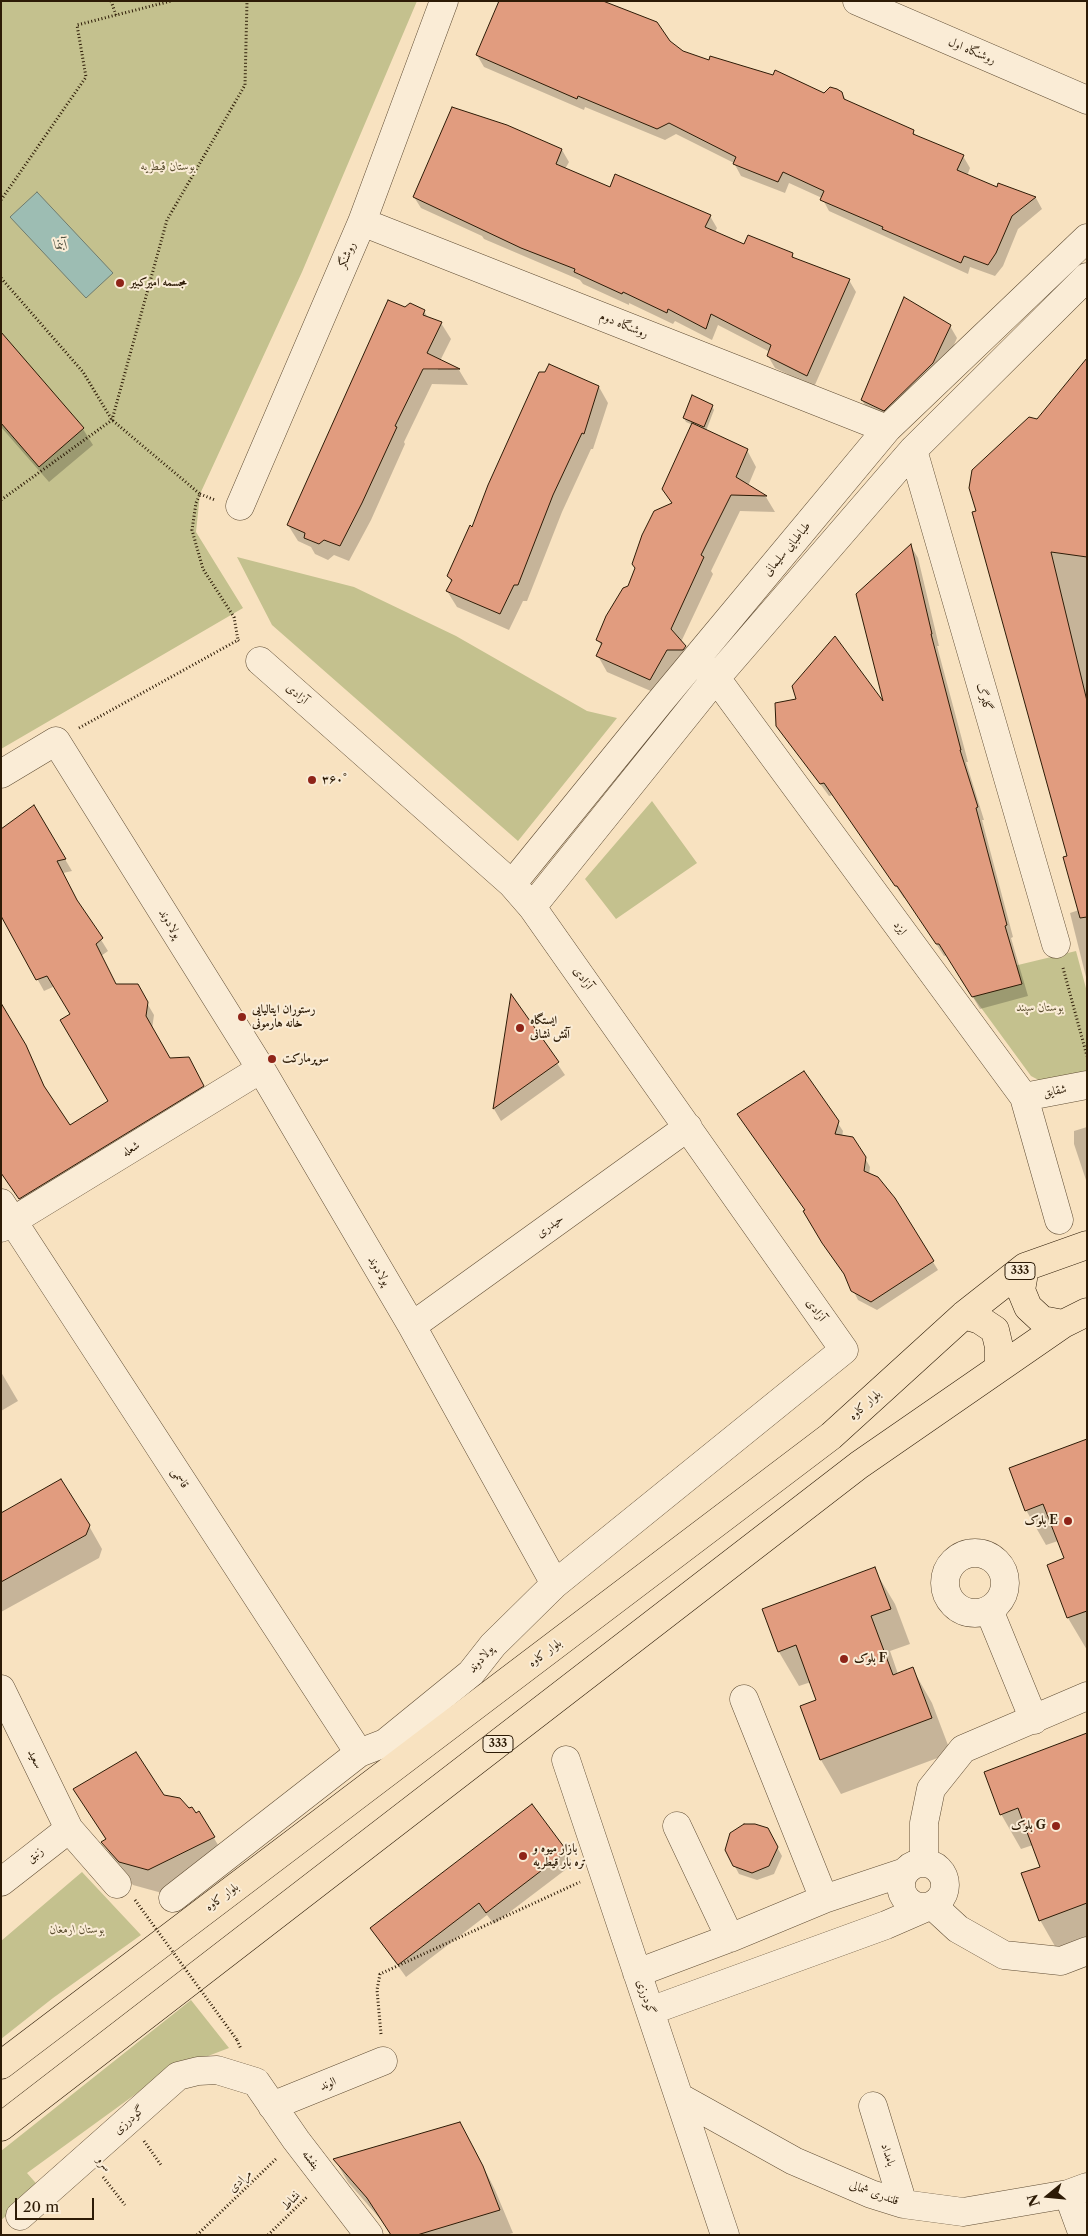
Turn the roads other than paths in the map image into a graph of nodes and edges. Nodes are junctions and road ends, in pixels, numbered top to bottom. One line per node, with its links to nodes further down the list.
1 (444, 1): 4 (street, روشنگر)
2 (857, 1): 3 (street, روشنگاه اول)
3 (1087, 100)
4 (362, 222): 7 (street, روشنگاه دوم); 9 (street, روشنگر)
5 (1084, 247): 7 (street, طباطبایی سلیمانی)
6 (1087, 277): 8 (street)
7 (887, 429): 10 (street, طباطبایی سلیمانی)
8 (913, 450): 12 (street); 16 (street, گلبرگ)
9 (240, 506)
10 (696, 659): 12 (street, ایزد); 14 (street, طباطبایی سلیمانی)
11 (260, 661): 14 (street, آزادی)
12 (716, 678): 15 (street); 19 (street, ایزد)
13 (1, 774): 17 (street, پولادوند)
14 (512, 884): 15 (street, آزادی)
15 (532, 907): 20 (street, آزادی)
16 (1056, 944)
17 (260, 1069): 21 (street, شعله); 28 (street, پولادوند)
18 (1087, 1085): 19 (street, شقایق)
19 (1024, 1097): 22 (street, ایزد)
20 (688, 1127): 28 (street, حیدری); 30 (street, آزادی)
21 (5, 1218): 36 (street, قاسمی)
22 (1059, 1220)
23 (1087, 1245): 24 (main road, بلوار کاوه / 333)
24 (1025, 1267): 26 (main road, بلوار کاوه / 333); 27 (main road)
25 (1087, 1312): 27 (main road, 333)
26 (964, 1315): 29 (main road); 51 (main road, بلوار کاوه / 333)
27 (1063, 1324): 29 (main road, 333)
28 (412, 1326): 30 (street, پولادوند)
29 (999, 1368): 56 (main road, 333)
30 (555, 1584): 36 (street, پولادوند)
31 (988, 1610): 35 (street)
32 (1, 1689): 39 (street, سعید)
33 (1087, 1696): 35 (street)
34 (744, 1699): 44 (street)
35 (1034, 1720): 40 (street)
36 (359, 1753): 43 (street, پولادوند)
37 (566, 1760): 48 (street, گودرزی)
38 (677, 1826): 46 (street)
39 (69, 1829): 41 (street, زنبق); 42 (street, سعید)
40 (915, 1867): 44 (street); 45 (street)
41 (1, 1882)
42 (126, 1892)
43 (173, 1898)
44 (824, 1899): 46 (street)
45 (932, 1905): 47 (street); 49 (street)
46 (730, 1938): 48 (street)
47 (1087, 1951)
48 (637, 1973): 49 (street, گودرزی)
49 (650, 2011): 53 (street, گودرزی)
50 (384, 2061): 54 (street, الوند)
51 (1, 2065)
52 (256, 2082): 54 (street, بنفشه); 59 (street, گودرزی)
53 (679, 2097): 58 (street, قلندری شمالی); 61 (street, گودرزی)
54 (272, 2106): 60 (street, بنفشه)
55 (873, 2106): 58 (street, بامداد)
56 (1, 2127)
57 (1078, 2190): 58 (street, قلندری شمالی); 62 (street)
58 (903, 2204)
59 (20, 2216)
60 (369, 2235)
61 (725, 2235)
62 (1083, 2235)

